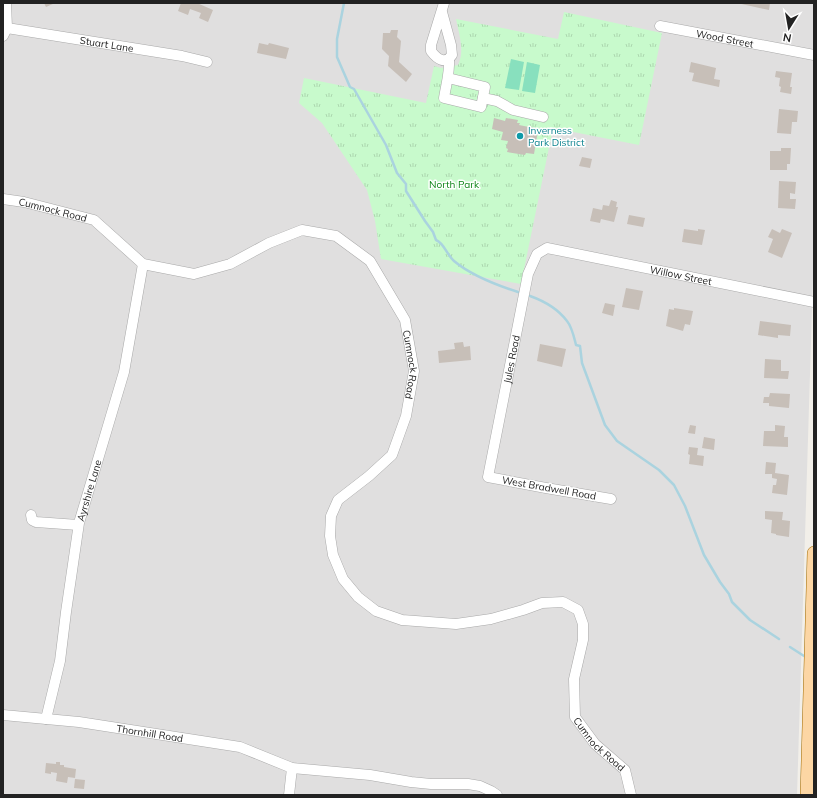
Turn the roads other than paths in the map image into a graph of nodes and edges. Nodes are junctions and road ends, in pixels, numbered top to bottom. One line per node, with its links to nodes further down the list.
1 (5, 4): 4 (street)
2 (443, 7): 6 (street); 6 (street)
3 (660, 26): 5 (street, Wood Street)
4 (5, 32): 7 (street, Stuart Lane)
5 (814, 55)
6 (449, 59): 8 (street)
7 (207, 62)
8 (448, 78): 9 (street); 9 (street)
9 (483, 98): 10 (street)
10 (543, 117)
11 (3, 199): 13 (street, Cumnock Road)
12 (547, 248): 14 (street, Willow Street); 15 (street, Jules Road)
13 (143, 264): 18 (street, Ayrshire Lane); 25 (street, Cumnock Road)
14 (814, 302)
15 (488, 477): 16 (street, West Bradwell Road)
16 (610, 499)
17 (31, 515): 18 (street)
18 (78, 525): 21 (street, Ayrshire Lane)
19 (814, 553): 26 (main road)
20 (3, 715): 21 (street, Thornhill Road)
21 (46, 719): 22 (street, Thornhill Road)
22 (292, 768): 23 (street); 24 (street)
23 (289, 795)
24 (497, 795)
25 (631, 795)
26 (807, 795)

